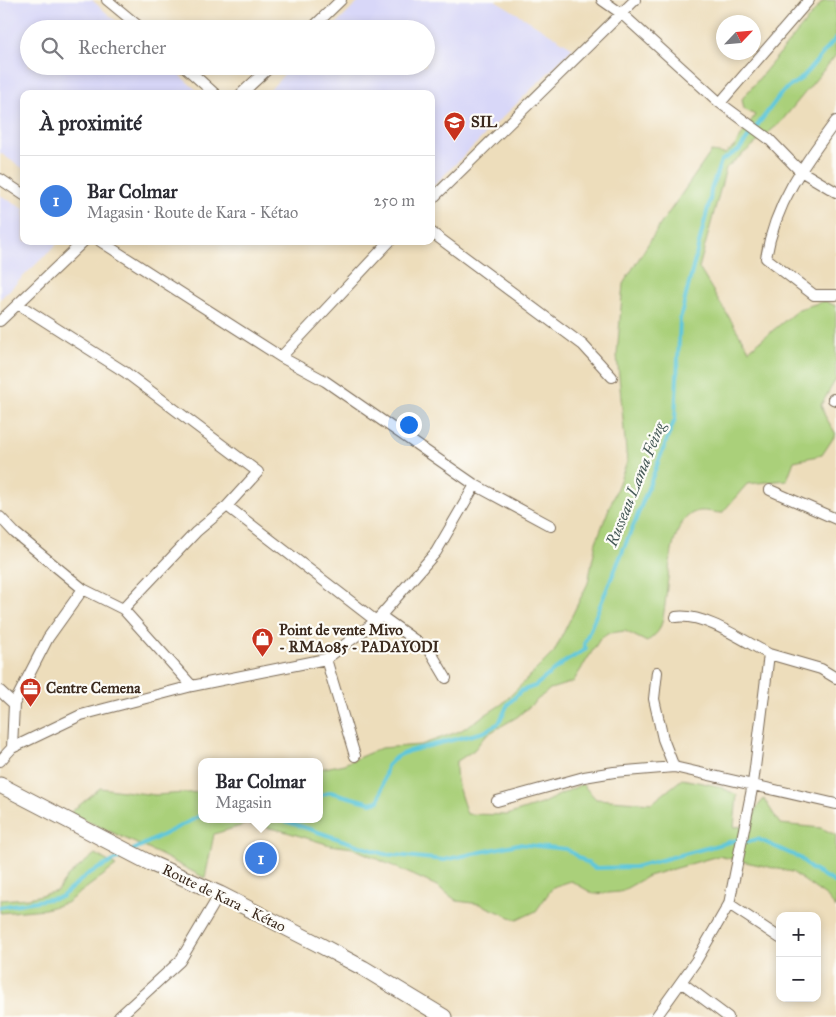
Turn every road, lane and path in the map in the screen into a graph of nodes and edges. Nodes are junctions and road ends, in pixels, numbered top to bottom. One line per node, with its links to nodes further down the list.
1 (107, 0): 7 (street)
2 (602, 0): 6 (street)
3 (635, 0): 6 (street)
4 (809, 0): 13 (street)
5 (337, 1): 8 (street)
6 (622, 14): 13 (street); 19 (street)
7 (131, 20)
8 (319, 20)
9 (194, 75): 11 (street)
10 (261, 75): 12 (street)
11 (211, 90)
12 (245, 90)
13 (720, 103): 15 (street)
14 (836, 121): 15 (street)
15 (799, 170): 18 (street); 24 (street)
16 (0, 178): 17 (street)
17 (20, 192)
18 (836, 192)
19 (435, 196)
20 (435, 235): 28 (street)
21 (80, 245): 25 (street)
22 (106, 245): 27 (street)
23 (386, 245): 27 (street)
24 (836, 295)
25 (18, 304): 26 (street); 31 (street)
26 (0, 321)
27 (280, 357): 29 (street)
28 (612, 377)
29 (475, 485): 34 (street); 38 (street)
30 (770, 490): 33 (street)
31 (227, 506): 36 (street); 38 (street)
32 (0, 517): 35 (street)
33 (836, 519)
34 (551, 526)
35 (83, 589): 36 (street); 46 (street)
36 (123, 609): 44 (street)
37 (676, 617): 39 (street)
38 (378, 619): 40 (street); 42 (street)
39 (769, 654): 43 (street); 51 (street)
40 (326, 659): 44 (street); 48 (street)
41 (657, 672): 50 (street)
42 (446, 678)
43 (836, 678)
44 (192, 686): 47 (street)
45 (0, 691): 46 (street)
46 (14, 704): 47 (street)
47 (12, 748): 49 (street)
48 (355, 756)
49 (0, 761)
50 (674, 767): 51 (street); 53 (street)
51 (753, 784): 54 (street); 56 (street)
52 (0, 785): 55 (main road, Route de Kara - Kétao)
53 (496, 801)
54 (836, 804)
55 (220, 894): 59 (street); 60 (main road, Route de Kara - Kétao)
56 (729, 904): 57 (street); 58 (street)
57 (776, 935)
58 (682, 982): 61 (street); 62 (street)
59 (119, 1017)
60 (444, 1017)
61 (656, 1017)
62 (728, 1017)

